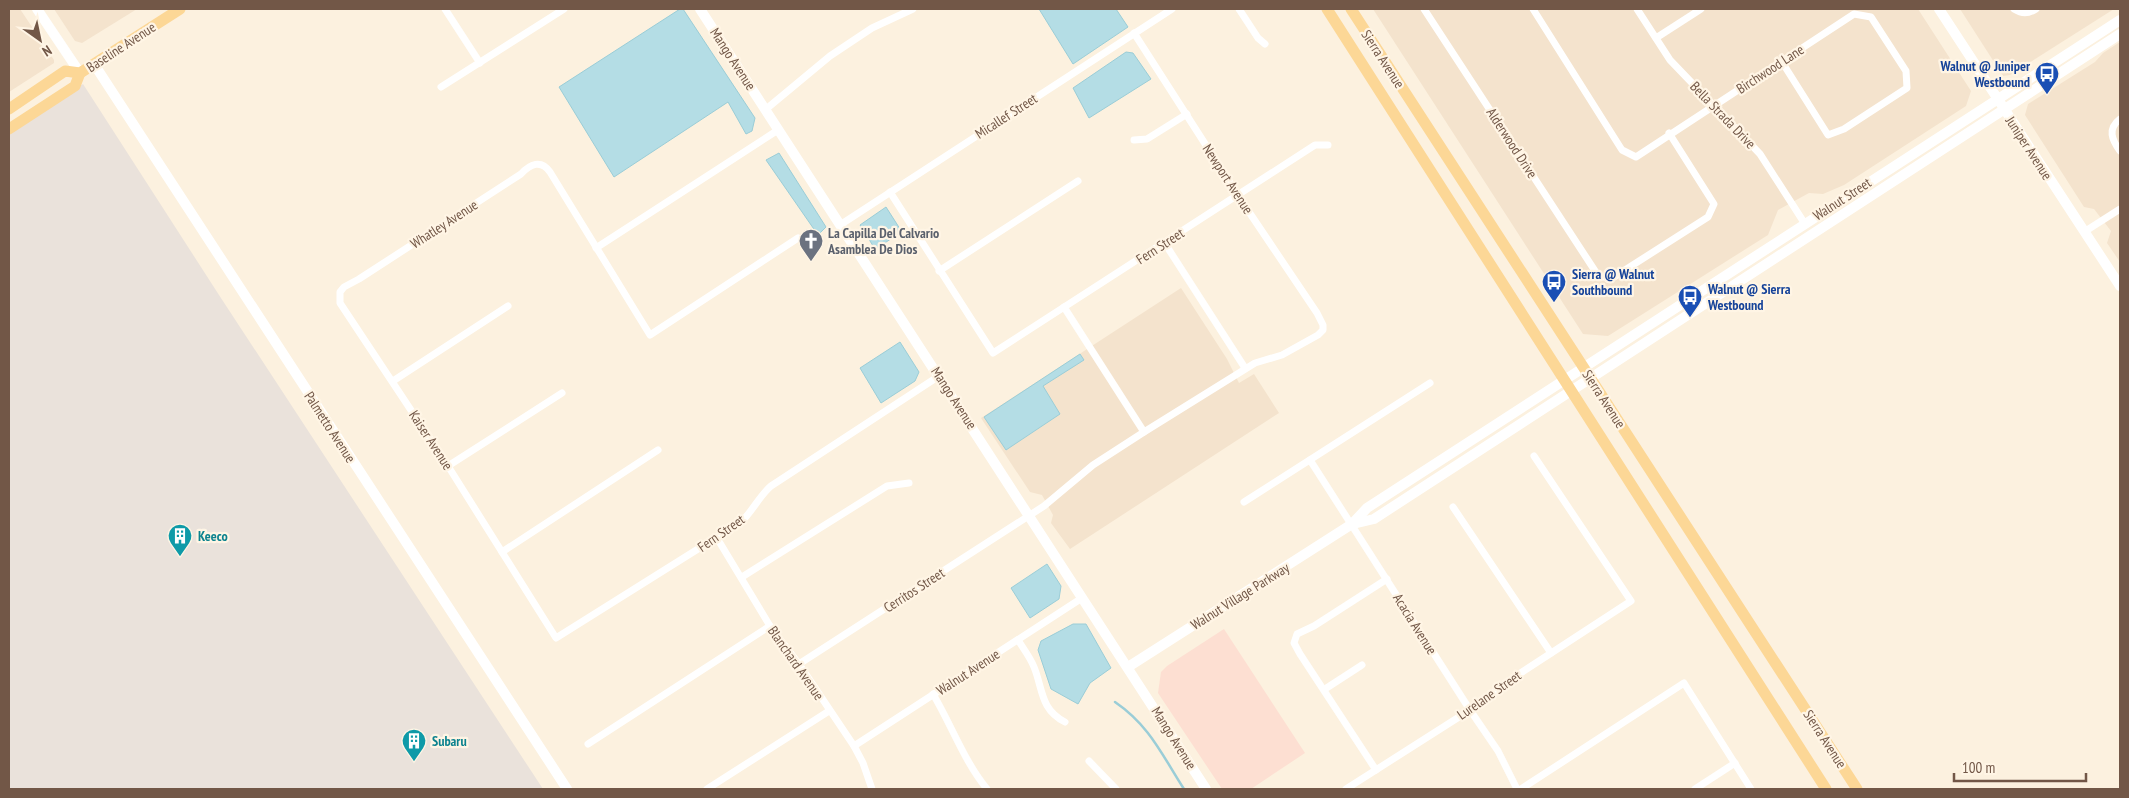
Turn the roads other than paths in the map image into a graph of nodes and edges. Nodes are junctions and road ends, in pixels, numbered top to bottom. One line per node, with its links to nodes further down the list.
1 (37, 9): 26 (street)
2 (180, 9): 25 (main road, Baseline Avenue)
3 (445, 9): 24 (street)
4 (564, 9): 24 (street)
5 (700, 9): 31 (street, Mango Avenue)
6 (913, 9): 31 (street)
7 (1172, 9): 19 (street, Micallef Street)
8 (1239, 9): 22 (street)
9 (1327, 9): 59 (main road, Sierra Avenue)
10 (1351, 9): 55 (main road, Sierra Avenue)
11 (1424, 9): 36 (street, Alderwood Drive)
12 (1533, 9): 36 (street, Birchwood Lane)
13 (1637, 9): 21 (street, Bella Strada Drive)
14 (1701, 9): 21 (street)
15 (1939, 9): 28 (street, Juniper Avenue)
16 (2036, 9): 17 (street)
17 (2017, 11)
18 (2120, 20): 28 (street, Walnut Street)
19 (1134, 33): 32 (street, Newport Avenue); 41 (street, Micallef Street)
20 (2120, 34): 28 (street, Walnut Street)
21 (1656, 38): 29 (street, Bella Strada Drive)
22 (1265, 44)
23 (1782, 62): 23 (street, Birchwood Lane); 29 (street, Birchwood Lane)
24 (480, 63): 27 (street)
25 (94, 64): 26 (main road, Baseline Avenue); 96 (street, Palmetto Avenue)
26 (80, 73): 30 (main road, Baseline Avenue); 34 (main road)
27 (441, 88)
28 (2001, 105): 44 (street, Walnut Street); 46 (street, Juniper Avenue); 58 (street, Walnut Street)
29 (1715, 106): 36 (street, Birchwood Lane); 44 (street, Bella Strada Drive)
30 (9, 109)
31 (765, 110): 35 (street, Mango Avenue)
32 (1187, 114): 37 (street); 42 (street, Newport Avenue)
33 (2120, 119): 39 (street)
34 (9, 129)
35 (778, 130): 45 (street, Mango Avenue); 49 (street)
36 (1670, 134)
37 (1134, 140)
38 (1328, 145): 42 (street, Fern Street)
39 (2120, 151)
40 (1078, 181): 50 (street)
41 (890, 192): 45 (street, Micallef Street); 50 (street)
42 (1238, 195): 48 (street, Fern Street); 56 (street, Newport Avenue)
43 (2120, 209): 46 (street)
44 (1806, 224): 55 (street, Walnut Street)
45 (840, 225): 57 (street, Mango Avenue)
46 (2084, 232): 52 (street, Juniper Avenue)
47 (798, 238): 49 (street)
48 (1164, 242): 54 (street, Fern Street); 56 (street)
49 (596, 248): 51 (street, Whatley Avenue)
50 (939, 271): 54 (street, Fern Street)
51 (350, 284): 60 (street, Kaiser Avenue)
52 (2120, 286)
53 (508, 306): 60 (street)
54 (1064, 307): 64 (street)
55 (1583, 367): 58 (main road, Sierra Avenue); 59 (street, Walnut Street)
56 (1245, 368): 64 (street, Cerritos Street)
57 (939, 376): 72 (street, Mango Avenue); 74 (street, Fern Street)
58 (1590, 378): 62 (street, Walnut Street); 107 (main road, Sierra Avenue)
59 (1565, 379): 62 (main road, Sierra Avenue); 73 (street, Walnut Village Parkway)
60 (393, 381): 68 (street, Kaiser Avenue)
61 (1430, 383): 67 (street)
62 (1571, 390): 73 (street, Walnut Village Parkway); 106 (main road, Sierra Avenue)
63 (562, 393): 68 (street)
64 (1144, 432): 72 (street, Cerritos Street)
65 (658, 450): 75 (street)
66 (1534, 456): 82 (street, Lurelane Street)
67 (1310, 460): 70 (street); 73 (street, Acacia Avenue)
68 (448, 466): 75 (street, Kaiser Avenue)
69 (909, 483): 76 (street)
70 (1244, 502)
71 (1453, 507): 82 (street)
72 (1029, 515): 78 (street, Mango Avenue); 83 (street, Cerritos Street)
73 (1352, 524): 77 (street, Acacia Avenue); 85 (street, Walnut Village Parkway)
74 (717, 538): 76 (street, Blanchard Avenue); 79 (street, Fern Street)
75 (502, 552): 79 (street, Kaiser Avenue)
76 (742, 577): 80 (street, Blanchard Avenue)
77 (1387, 579): 86 (street); 89 (street, Acacia Avenue)
78 (1082, 598): 81 (street, Walnut Avenue); 85 (street, Mango Avenue)
79 (532, 599)
80 (770, 626): 83 (street, Blanchard Avenue); 91 (street)
81 (1018, 640): 87 (street, Walnut Avenue); 90 (street)
82 (1552, 653): 89 (street, Lurelane Street)
83 (799, 664): 88 (street, Blanchard Avenue)
84 (1362, 665): 86 (street)
85 (1128, 667): 101 (street, Mango Avenue)
86 (1324, 689): 95 (street)
87 (933, 694): 92 (street, Walnut Avenue); 99 (street)
88 (829, 710): 92 (street, Blanchard Avenue); 97 (street)
89 (1470, 710): 95 (street, Lurelane Street); 103 (street, Acacia Avenue)
90 (1065, 722)
91 (588, 744)
92 (854, 746): 98 (street, Blanchard Avenue)
93 (1090, 761): 100 (street)
94 (1735, 763): 103 (street); 104 (street); 105 (street)
95 (1376, 770): 102 (street, Lurelane Street)
96 (567, 789)
97 (707, 789)
98 (872, 789)
99 (987, 789)
100 (1116, 789)
101 (1206, 789)
102 (1346, 789)
103 (1519, 789)
104 (1695, 789)
105 (1751, 789)
106 (1826, 789)
107 (1857, 789)

